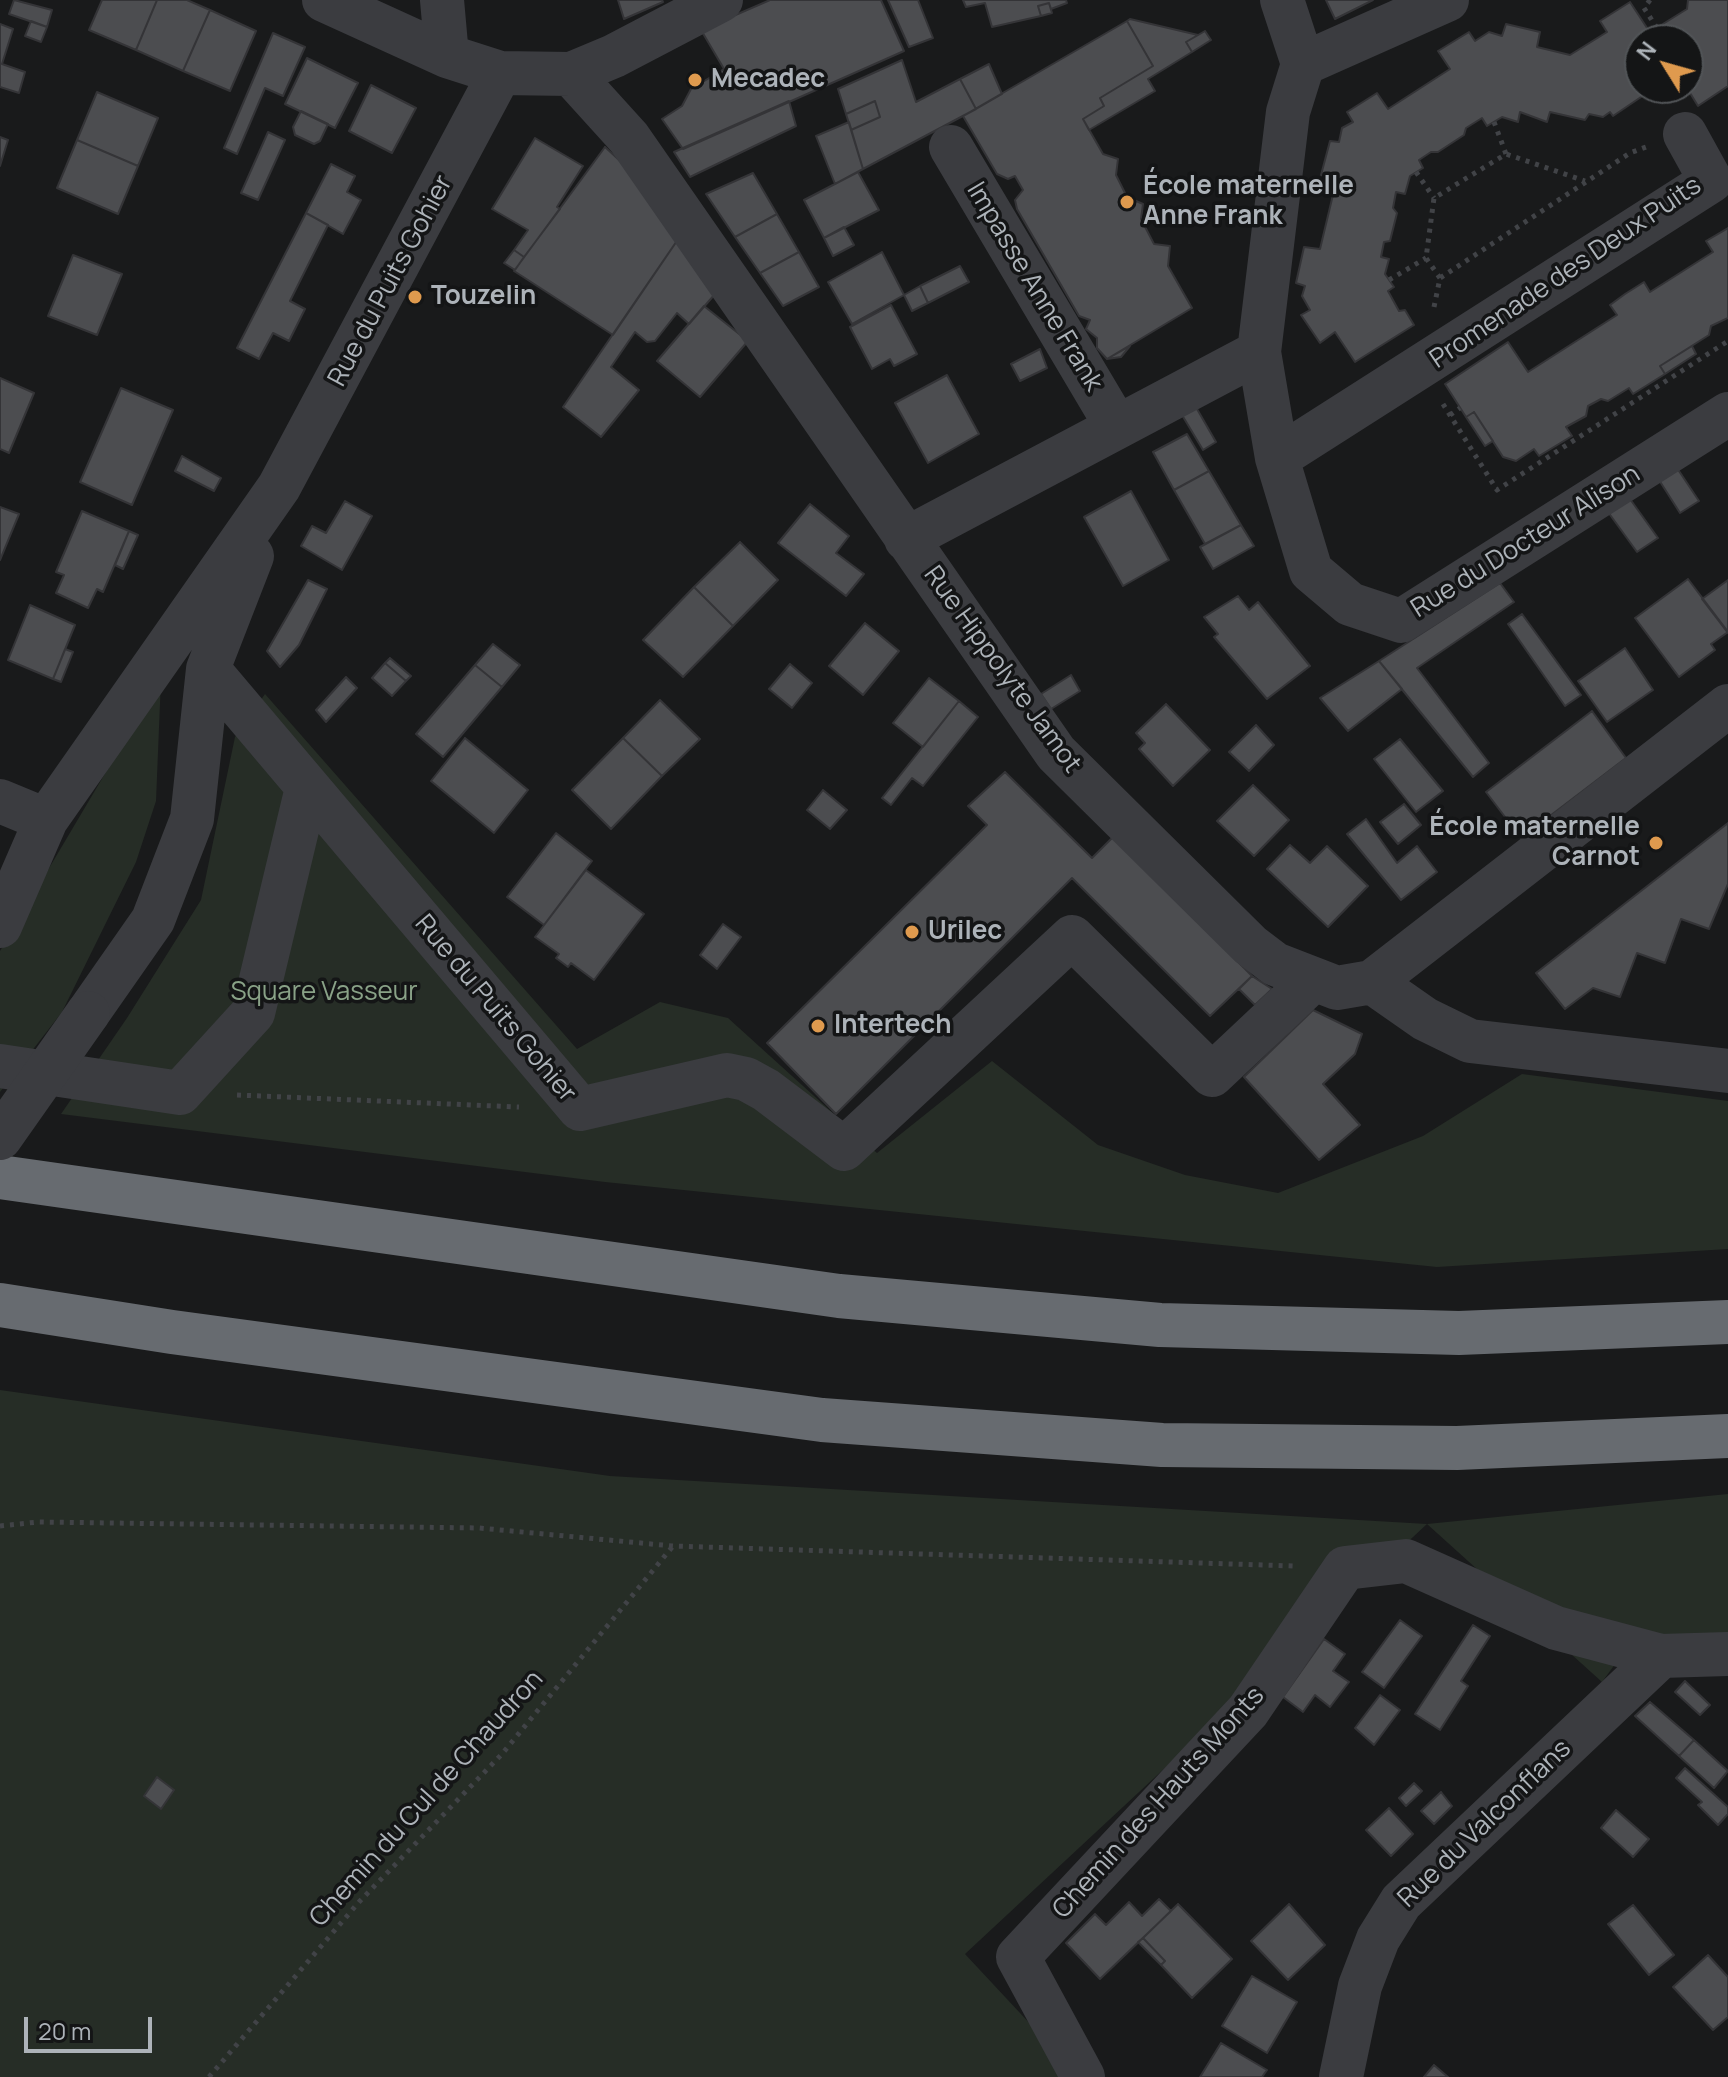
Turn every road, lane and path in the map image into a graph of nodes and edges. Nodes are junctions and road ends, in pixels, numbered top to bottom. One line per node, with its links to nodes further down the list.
1 (324, 0): 8 (street)
2 (442, 0): 8 (street)
3 (721, 0): 11 (street)
4 (1282, 0): 9 (street)
5 (1447, 0): 9 (street)
6 (1650, 0): 7 (path)
7 (1654, 24)
8 (447, 56): 10 (street)
9 (1303, 64): 23 (street, Rue du Docteur Alison)
10 (500, 73): 11 (street); 30 (street, Rue du Puits Gohier)
11 (571, 74): 31 (street, Rue Hippolyte Jamot)
12 (1494, 122): 15 (path)
13 (1685, 134): 17 (path, Promenade des Deux Puits); 24 (street, Promenade des Deux Puits)
14 (951, 147): 28 (street, Impasse Anne Frank)
15 (1506, 154): 17 (path); 18 (path)
16 (1416, 172): 18 (path)
17 (1586, 181): 20 (path, Promenade des Deux Puits)
18 (1434, 198): 19 (path)
19 (1426, 258): 20 (path); 21 (path)
20 (1440, 278): 24 (path, Promenade des Deux Puits)
21 (1389, 280)
22 (1728, 341): 27 (path)
23 (1259, 352): 28 (street); 29 (street, Rue du Docteur Alison)
24 (1420, 370): 27 (path); 29 (street, Promenade des Deux Puits)
25 (1460, 408): 27 (path)
26 (1728, 414): 29 (street, Rue du Docteur Alison)
27 (1450, 415)
28 (1117, 427): 31 (street)
29 (1277, 458)
30 (279, 487): 32 (street, Rue du Puits Gohier); 36 (street, Rue du Puits Gohier)
31 (906, 539): 38 (street, Rue Hippolyte Jamot)
32 (208, 669): 34 (street, Rue du Puits Gohier); 44 (street, Rue du Puits Gohier, bridge)
33 (1728, 706): 39 (street)
34 (307, 788): 42 (street); 43 (street, Rue du Puits Gohier)
35 (0, 801): 36 (street)
36 (46, 820): 37 (street, Rue du Puits Gohier)
37 (0, 926)
38 (1313, 980): 39 (street, Rue Hippolyte Jamot); 43 (street, Rue du Puits Gohier)
39 (1372, 982): 41 (street)
40 (0, 1066): 42 (street)
41 (1728, 1071)
42 (180, 1093): 43 (path)
43 (580, 1109)
44 (0, 1138)
45 (0, 1177): 47 (highway)
46 (0, 1305): 48 (highway)
47 (1728, 1322)
48 (1728, 1436)
49 (0, 1526): 50 (path)
50 (673, 1546): 51 (path); 54 (path, Chemin du Cul de Chaudron)
51 (1345, 1568): 52 (street); 55 (street, Chemin des Hauts Monts)
52 (1661, 1656): 53 (street); 56 (street, Rue du Valconflans)
53 (1725, 1657)
54 (209, 2077)
55 (1083, 2077)
56 (1341, 2077)

